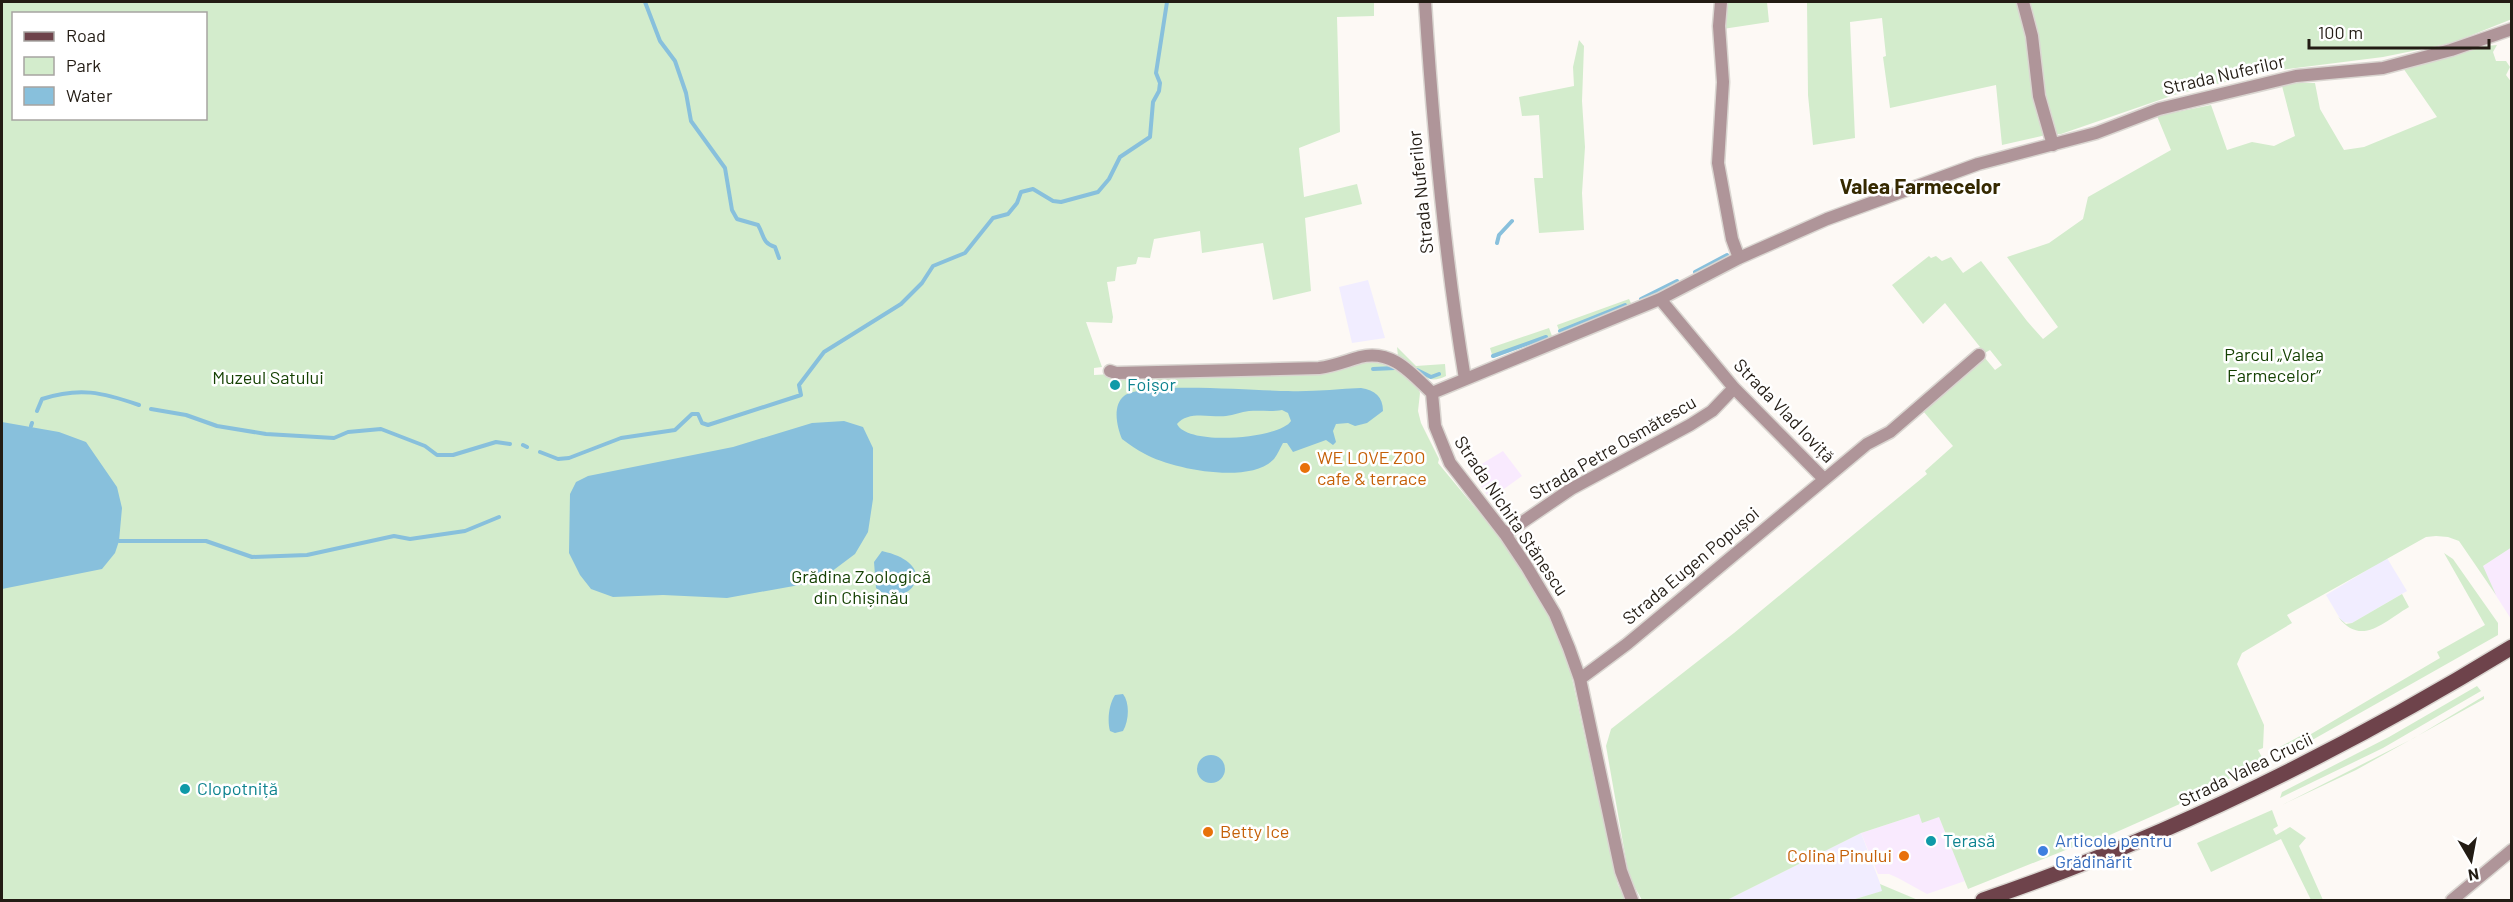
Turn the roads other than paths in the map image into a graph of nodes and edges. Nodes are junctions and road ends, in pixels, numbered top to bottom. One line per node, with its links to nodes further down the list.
1 (1425, 2): 10 (street, Strada Nuferilor)
2 (1721, 2): 6 (street)
3 (2023, 2): 5 (street)
4 (2511, 29): 5 (street, Strada Nuferilor)
5 (2053, 145): 6 (street, Strada Nuferilor)
6 (1739, 258): 7 (street, Strada Nuferilor)
7 (1660, 299): 10 (street, Strada Nuferilor); 11 (street, Strada Vlad Ioviță)
8 (1979, 355): 13 (street, Strada Vlad Ioviță)
9 (1110, 370): 12 (street)
10 (1465, 379): 12 (street, Strada Nuferilor)
11 (1734, 388): 13 (street, Strada Vlad Ioviță); 14 (street, Strada Petre Osmătescu)
12 (1432, 393): 14 (street, Strada Nichita Stănescu)
13 (1824, 479): 16 (street, Strada Eugen Popușoi)
14 (1505, 534): 16 (street, Strada Nichita Stănescu)
15 (2511, 647): 19 (main road, Strada Valea Crucii)
16 (1580, 679): 18 (street, Strada Nichita Stănescu)
17 (2511, 850): 20 (street)
18 (1632, 900)
19 (1983, 900)
20 (2452, 900)

